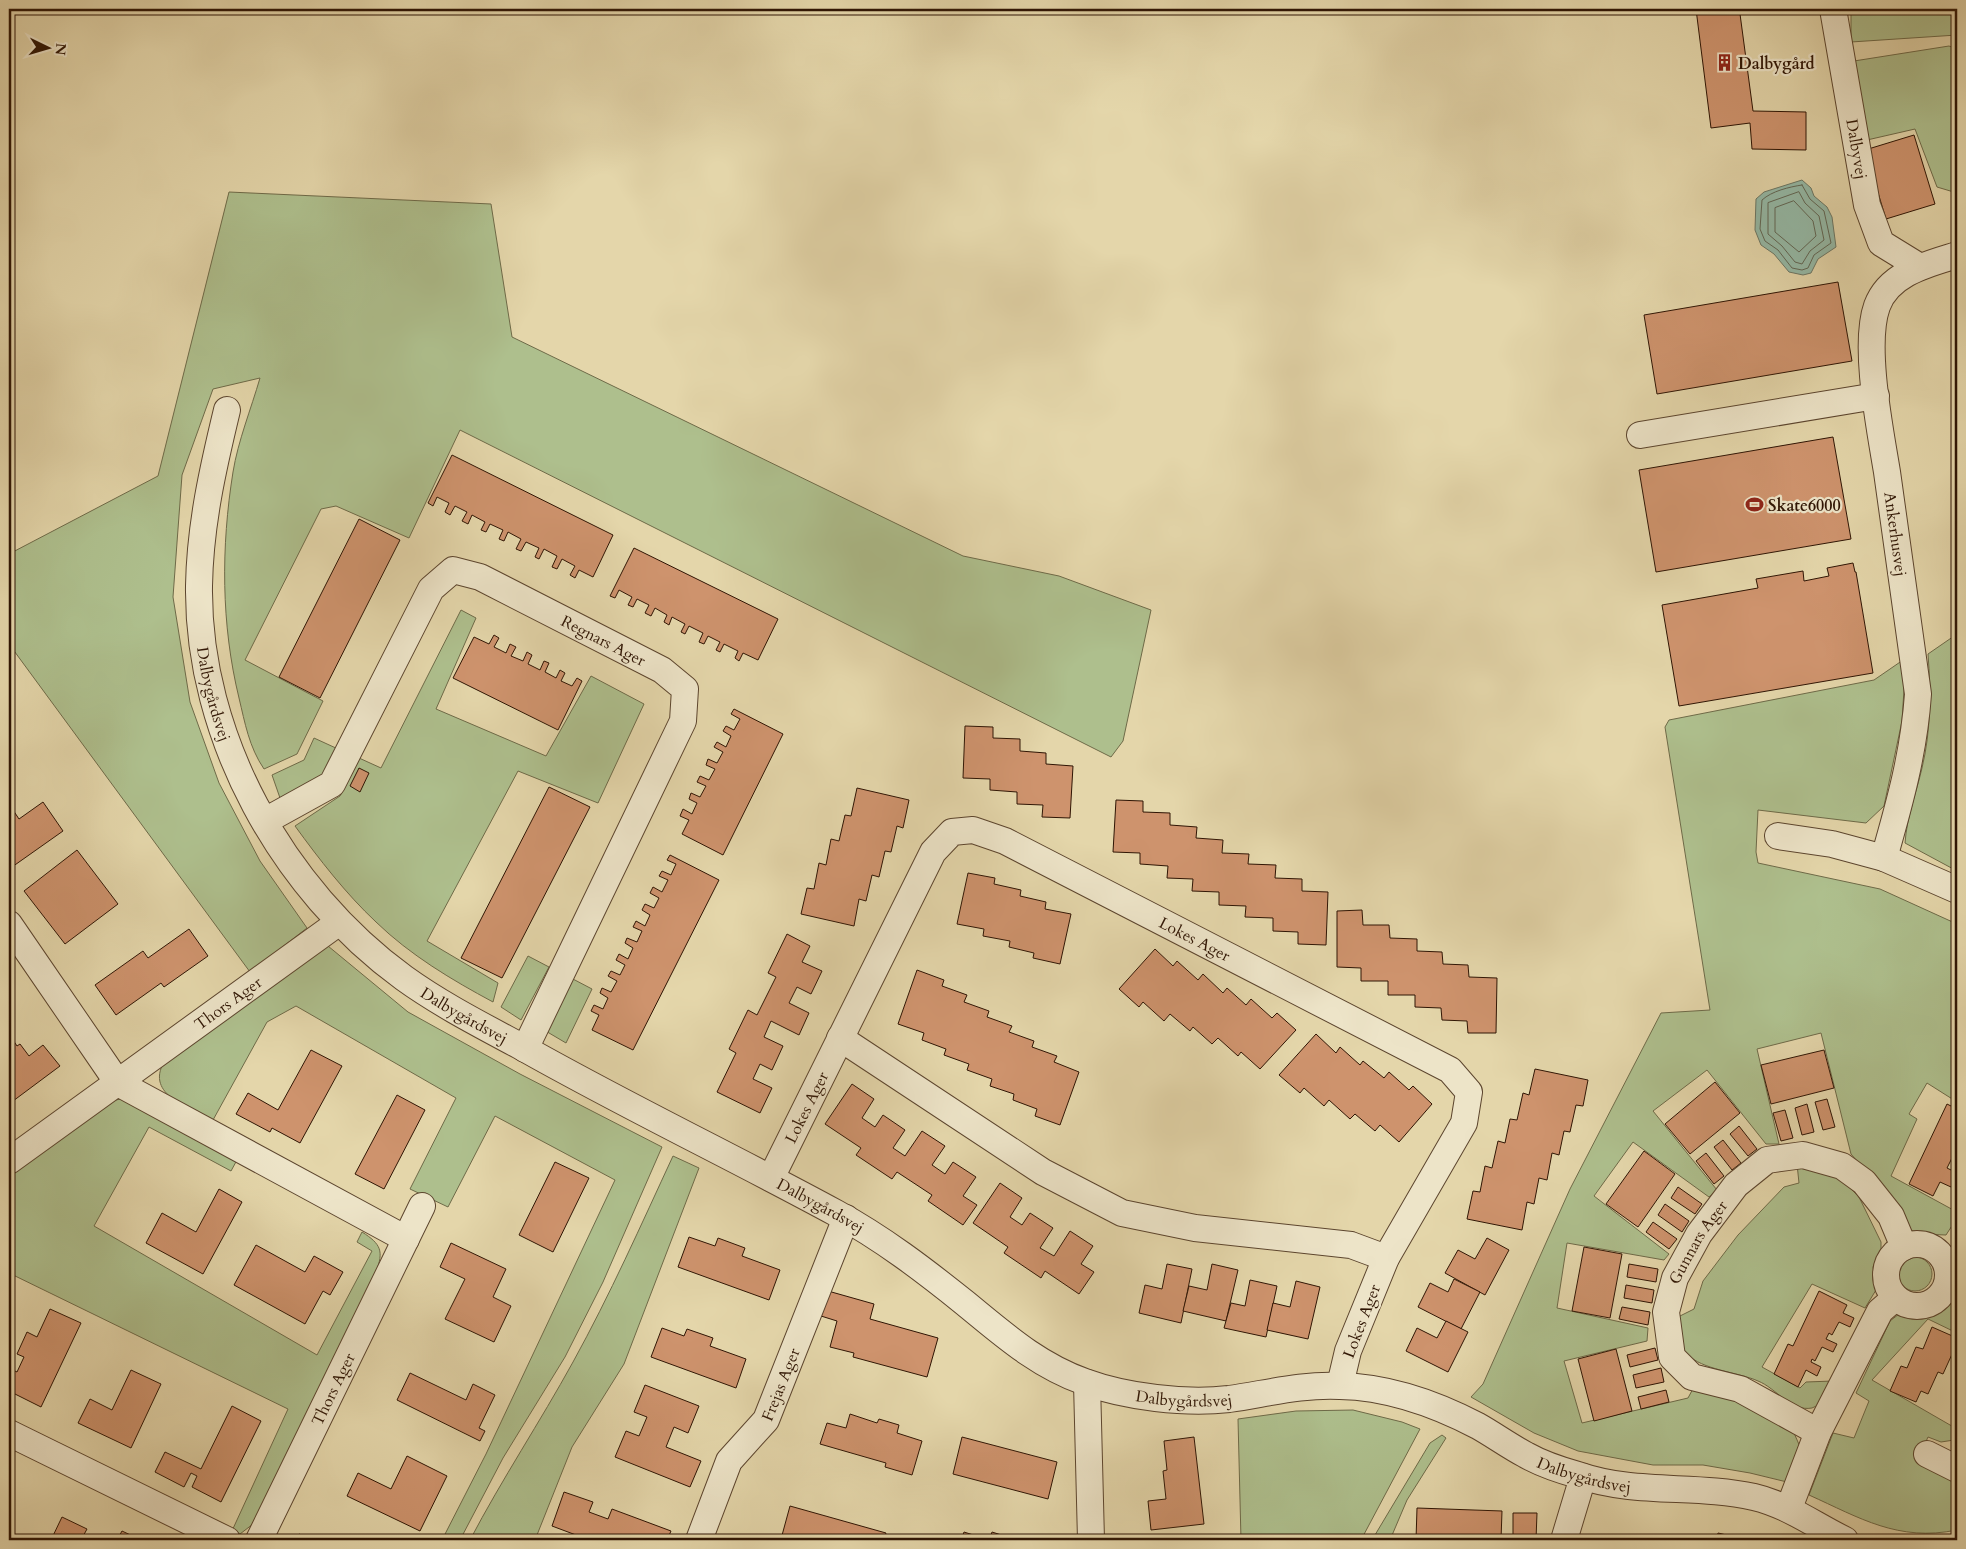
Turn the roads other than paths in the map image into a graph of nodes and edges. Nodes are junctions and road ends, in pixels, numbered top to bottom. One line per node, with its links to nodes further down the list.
1 (1832, 9): 3 (street, Dalbyvej)
2 (1957, 254): 3 (street, Ankerhusvej)
3 (1920, 267): 4 (street, Ankerhusvej)
4 (1876, 396): 6 (street); 9 (street, Ankerhusvej)
5 (227, 410): 7 (street, Dalbygårdsvej)
6 (1640, 435)
7 (265, 821): 11 (street, Dalbygårdsvej); 14 (street, Regnars Ager)
8 (1778, 836): 9 (street)
9 (1884, 858): 10 (street)
10 (1957, 890)
11 (338, 923): 14 (street, Dalbygårdsvej); 15 (street, Thors Ager)
12 (9, 924): 15 (street)
13 (840, 1038): 17 (street, Lokes Ager); 23 (street); 23 (street, Lokes Ager)
14 (524, 1049): 17 (street, Dalbygårdsvej)
15 (118, 1083): 16 (street, Thors Ager); 20 (street)
16 (9, 1161)
17 (771, 1178): 19 (street, Dalbygårdsvej)
18 (422, 1206): 20 (street, Thors Ager)
19 (846, 1218): 26 (street, Dalbygårdsvej); 36 (street, Frejas Ager)
20 (406, 1239): 35 (street, Thors Ager)
21 (1904, 1247): 22 (street); 25 (street); 28 (street, Gunnars Ager)
22 (1948, 1247): 24 (street)
23 (1386, 1258): 27 (street, Lokes Ager)
24 (1953, 1279): 25 (street)
25 (1895, 1298): 28 (street)
26 (1087, 1383): 27 (street, Dalbygårdsvej); 37 (street)
27 (1340, 1386): 32 (street, Dalbygårdsvej)
28 (1818, 1432): 33 (street)
29 (9, 1433): 34 (street)
30 (1927, 1454): 31 (street)
31 (1956, 1466)
32 (1583, 1477): 33 (street, Dalbygårdsvej); 38 (street)
33 (1789, 1508): 39 (street, Dalbygårdsvej)
34 (227, 1540)
35 (259, 1540)
36 (699, 1540)
37 (1091, 1540)
38 (1564, 1540)
39 (1845, 1540)

